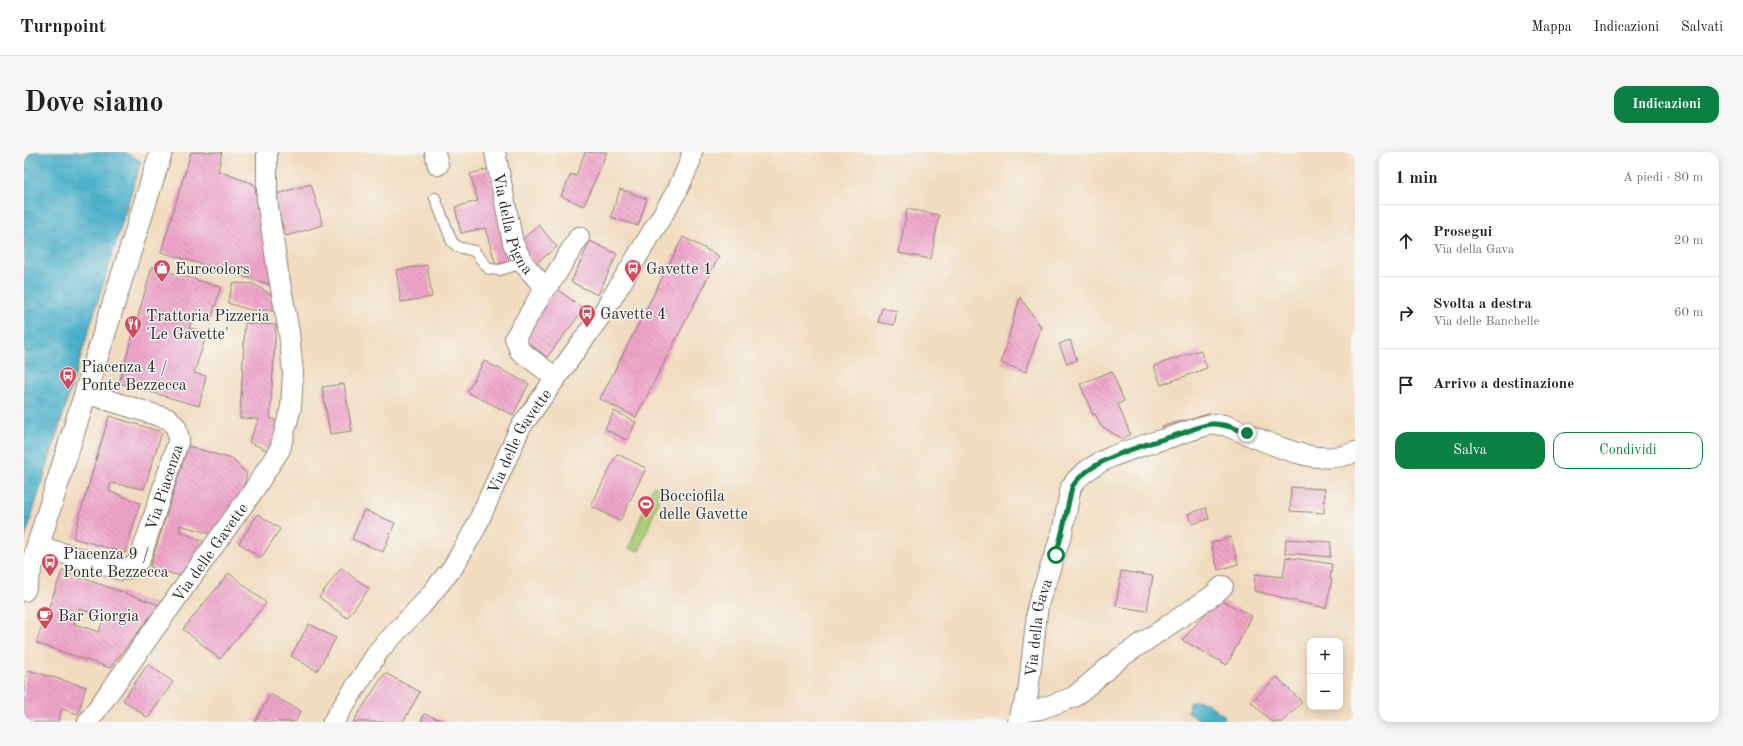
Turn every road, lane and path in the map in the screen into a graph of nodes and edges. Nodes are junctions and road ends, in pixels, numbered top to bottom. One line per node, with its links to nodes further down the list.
1 (161, 152): 10 (main road)
2 (267, 152): 16 (street, Via delle Gavette)
3 (692, 152): 9 (street, Via delle Gavette)
4 (495, 153): 7 (street, Via della Pigna)
5 (435, 198): 7 (lane)
6 (579, 237): 8 (street)
7 (524, 263): 8 (street, Via della Pigna)
8 (545, 288): 9 (street)
9 (556, 378): 17 (street, Via delle Gavette)
10 (85, 393): 12 (main road); 12 (street, Via Piacenza)
11 (1355, 452): 15 (street, Via della Gava)
12 (38, 546): 14 (main road)
13 (1223, 586): 15 (street)
14 (24, 590)
15 (1019, 717)
16 (88, 722)
17 (333, 722)

